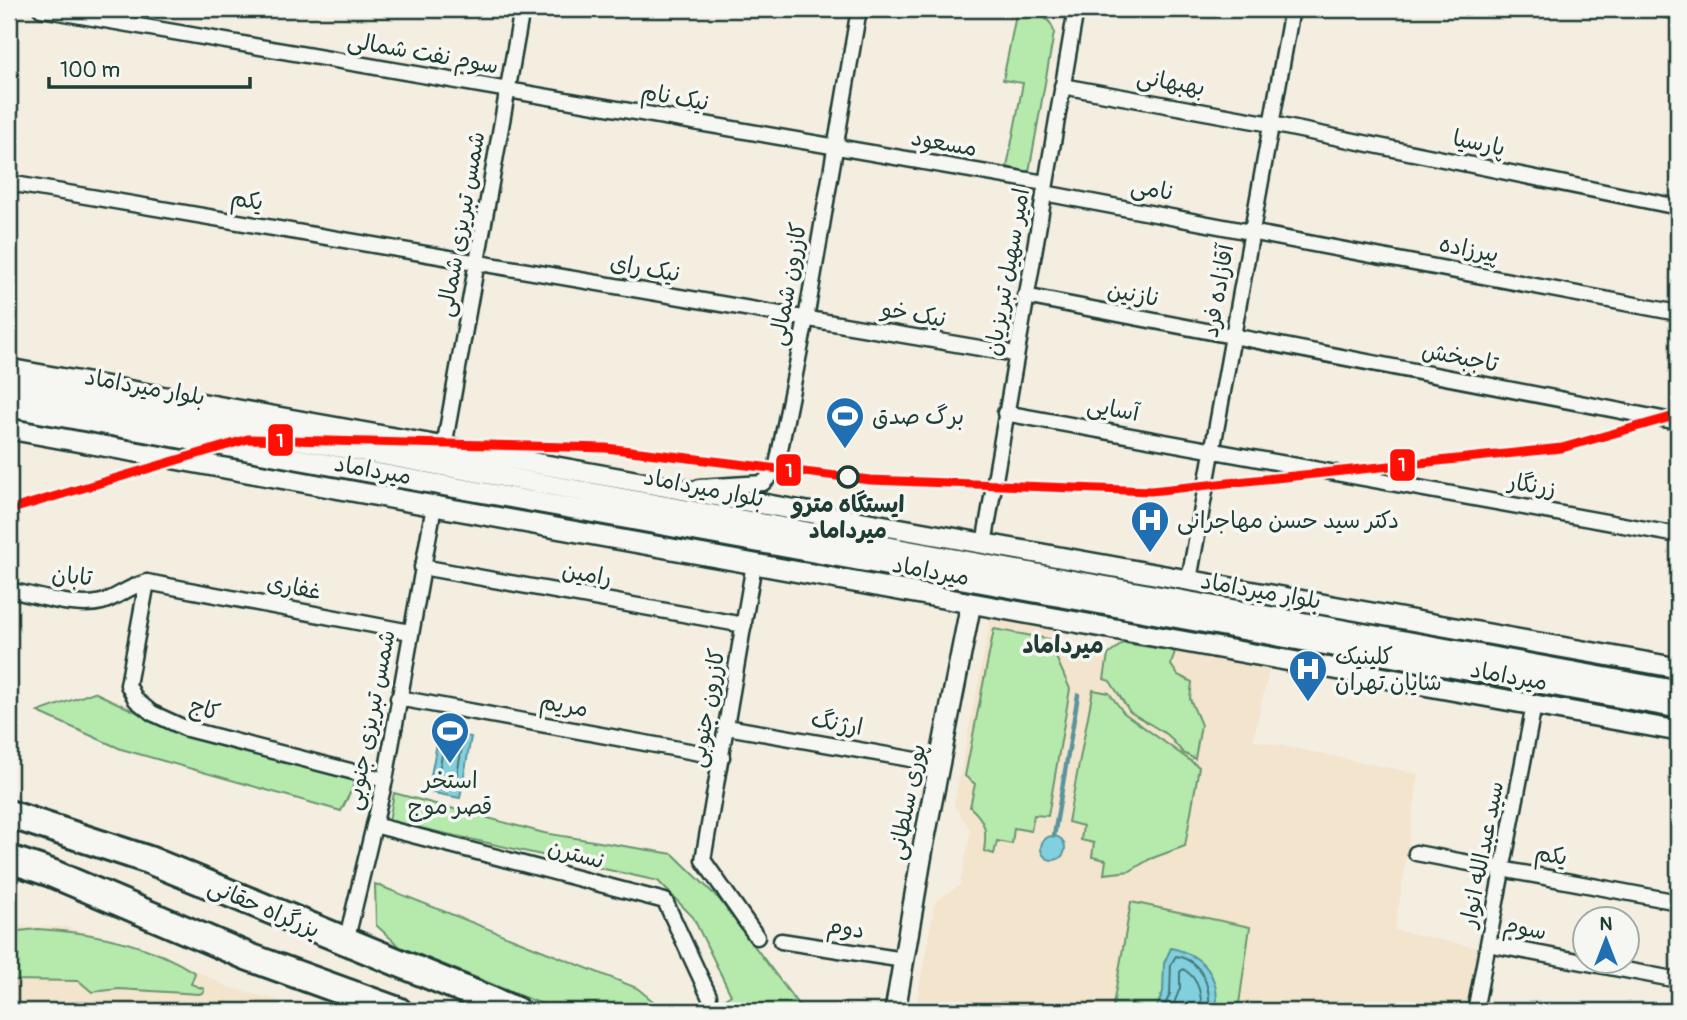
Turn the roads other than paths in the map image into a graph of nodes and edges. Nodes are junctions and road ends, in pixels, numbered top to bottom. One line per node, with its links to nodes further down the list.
1 (41, 9): 9 (street, سوم نفت شمالی)
2 (522, 9): 9 (street, شمس تبریزی شمالی)
3 (859, 9): 11 (street, کازرون شمالی)
4 (1076, 9): 8 (street, امیر سهیل تبریزیان)
5 (1292, 9): 10 (street, آقازاده فرد)
6 (1663, 9): 7 (street)
7 (1678, 11)
8 (1062, 86): 10 (street, بهبهانی); 13 (street, امیر سهیل تبریزیان)
9 (508, 91): 11 (street, نیک نام); 16 (street, شمس تبریزی شمالی)
10 (1271, 124): 14 (street, پارسیا); 15 (street, آقازاده فرد)
11 (835, 148): 13 (street, مسعود); 19 (street, کازرون شمالی)
12 (9, 183): 16 (street, یکم)
13 (1044, 188): 15 (street, نامی); 17 (street, امیر سهیل تبریزیان)
14 (1678, 207)
15 (1252, 230): 18 (street, پیرزاده); 20 (street, آقازاده فرد)
16 (477, 263): 19 (street, نیک رای); 28 (street, شمس تبریزی شمالی)
17 (1026, 296): 20 (street, نازنین); 21 (street, امیر سهیل تبریزیان)
18 (1678, 313)
19 (806, 318): 21 (street, نیک خو); 32 (street, کازرون شمالی)
20 (1233, 336): 26 (street, تاجبخش); 29 (street, آقازاده فرد)
21 (1015, 354): 25 (street, امیر سهیل تبریزیان)
22 (9, 369): 28 (main road, میرداماد)
23 (9, 388): 31 (main road, بلوار میرداماد)
24 (9, 407): 50 (main road, بلوار میرداماد)
25 (1005, 413): 29 (street, آسایی); 35 (street, امیر سهیل تبریزیان)
26 (1678, 422)
27 (9, 429): 33 (main road, میرداماد)
28 (444, 447): 30 (main road, میرداماد)
29 (1212, 450): 34 (street, زرنگار); 38 (street, آقازاده فرد)
30 (553, 467): 31 (main road); 32 (main road, میرداماد)
31 (491, 473): 44 (main road, بلوار میرداماد)
32 (684, 490): 35 (main road, میرداماد)
33 (434, 506): 36 (main road, میرداماد); 37 (street, شمس تبریزی جنوبی)
34 (1678, 535)
35 (984, 544): 38 (main road, میرداماد)
36 (754, 564): 42 (main road, میرداماد); 43 (street, کازرون جنوبی)
37 (422, 567): 43 (street, رامین); 45 (street, شمس تبریزی جنوبی)
38 (1189, 580): 41 (main road, میرداماد)
39 (147, 582): 40 (street, تابان); 45 (street, غفارى); 55 (street, کاج)
40 (9, 590)
41 (1297, 600): 44 (main road); 46 (main road, میرداماد)
42 (971, 603): 49 (main road, میرداماد); 54 (main road, پوری سلطانی)
43 (744, 625): 51 (street, کازرون جنوبی)
44 (1332, 629): 47 (main road, بلوار میرداماد)
45 (410, 632): 48 (street, شمس تبریزی جنوبی)
46 (1678, 668)
47 (1678, 691)
48 (398, 698): 53 (street, مریم); 55 (street, شمس تبریزی جنوبی)
49 (1534, 705): 52 (main road, میرداماد); 60 (street, سید عبدالله انوار)
50 (1678, 708)
51 (727, 727): 53 (street, کازرون جنوبی); 54 (street, ارژنگ)
52 (1678, 731)
53 (722, 757): 62 (street, کازرون جنوبی)
54 (939, 764): 66 (main road, پوری سلطانی)
55 (385, 780): 57 (street, شمس تبریزی جنوبی)
56 (9, 814): 64 (highway, بزرگراه حقانی)
57 (374, 825): 64 (street, شمس تبریزی جنوبی); 68 (street, نسترن)
58 (1416, 853): 60 (street, یکم)
59 (9, 859): 69 (highway)
60 (1502, 870): 61 (street, یکم); 65 (street, سید عبدالله انوار)
61 (1678, 902)
62 (757, 937)
63 (781, 941): 66 (street, دوم)
64 (346, 942): 70 (highway, بزرگراه حقانی)
65 (1488, 944): 67 (street, سوم); 72 (street, سید عبدالله انوار)
66 (904, 960): 71 (main road, پوری سلطانی)
67 (1678, 980)
68 (709, 996)
69 (398, 1011)
70 (516, 1011)
71 (895, 1011)
72 (1475, 1011)

